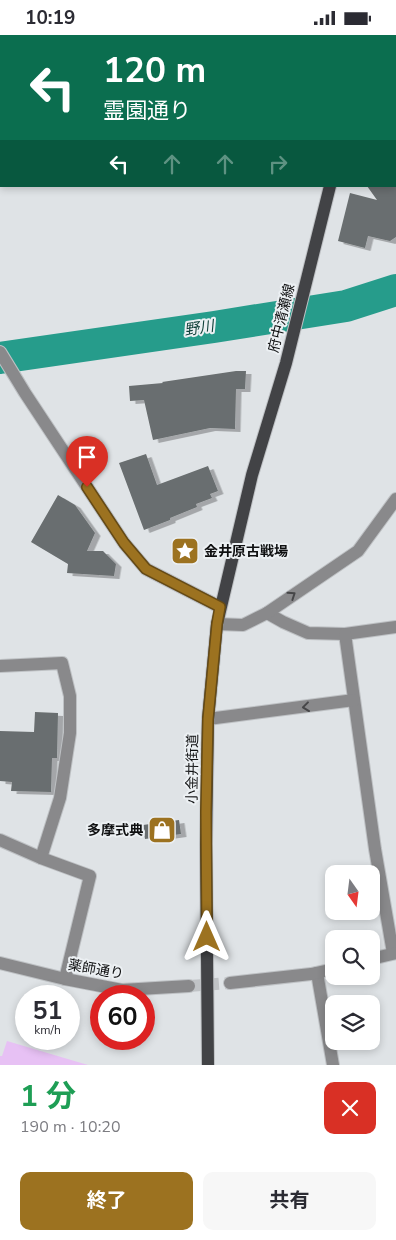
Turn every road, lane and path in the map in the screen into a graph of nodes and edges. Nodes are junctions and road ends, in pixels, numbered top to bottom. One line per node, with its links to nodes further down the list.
1 (330, 187): 3 (main road, 府中清瀬線)
2 (0, 352): 5 (street)
3 (286, 363): 5 (main road, 小金井街道)
4 (396, 499): 6 (street, one-way to 4)
5 (220, 607): 7 (main road, 小金井街道)
6 (267, 613): 7 (street); 9 (street)
7 (217, 624): 12 (main road, 小金井街道)
8 (396, 627): 9 (street)
9 (345, 634): 11 (street)
10 (0, 666): 14 (street)
11 (354, 700): 12 (street, one-way to 12); 15 (street)
12 (208, 719): 23 (main road, 小金井街道)
13 (0, 840): 14 (street)
14 (41, 858): 20 (street)
15 (394, 953): 16 (street)
16 (380, 957)
17 (0, 963): 20 (street, 薬師通り)
18 (325, 971): 19 (street)
19 (317, 973): 21 (street); 24 (street)
20 (65, 979): 22 (street, 薬師通り)
21 (230, 983)
22 (189, 986)
23 (208, 1065)
24 (332, 1065)

